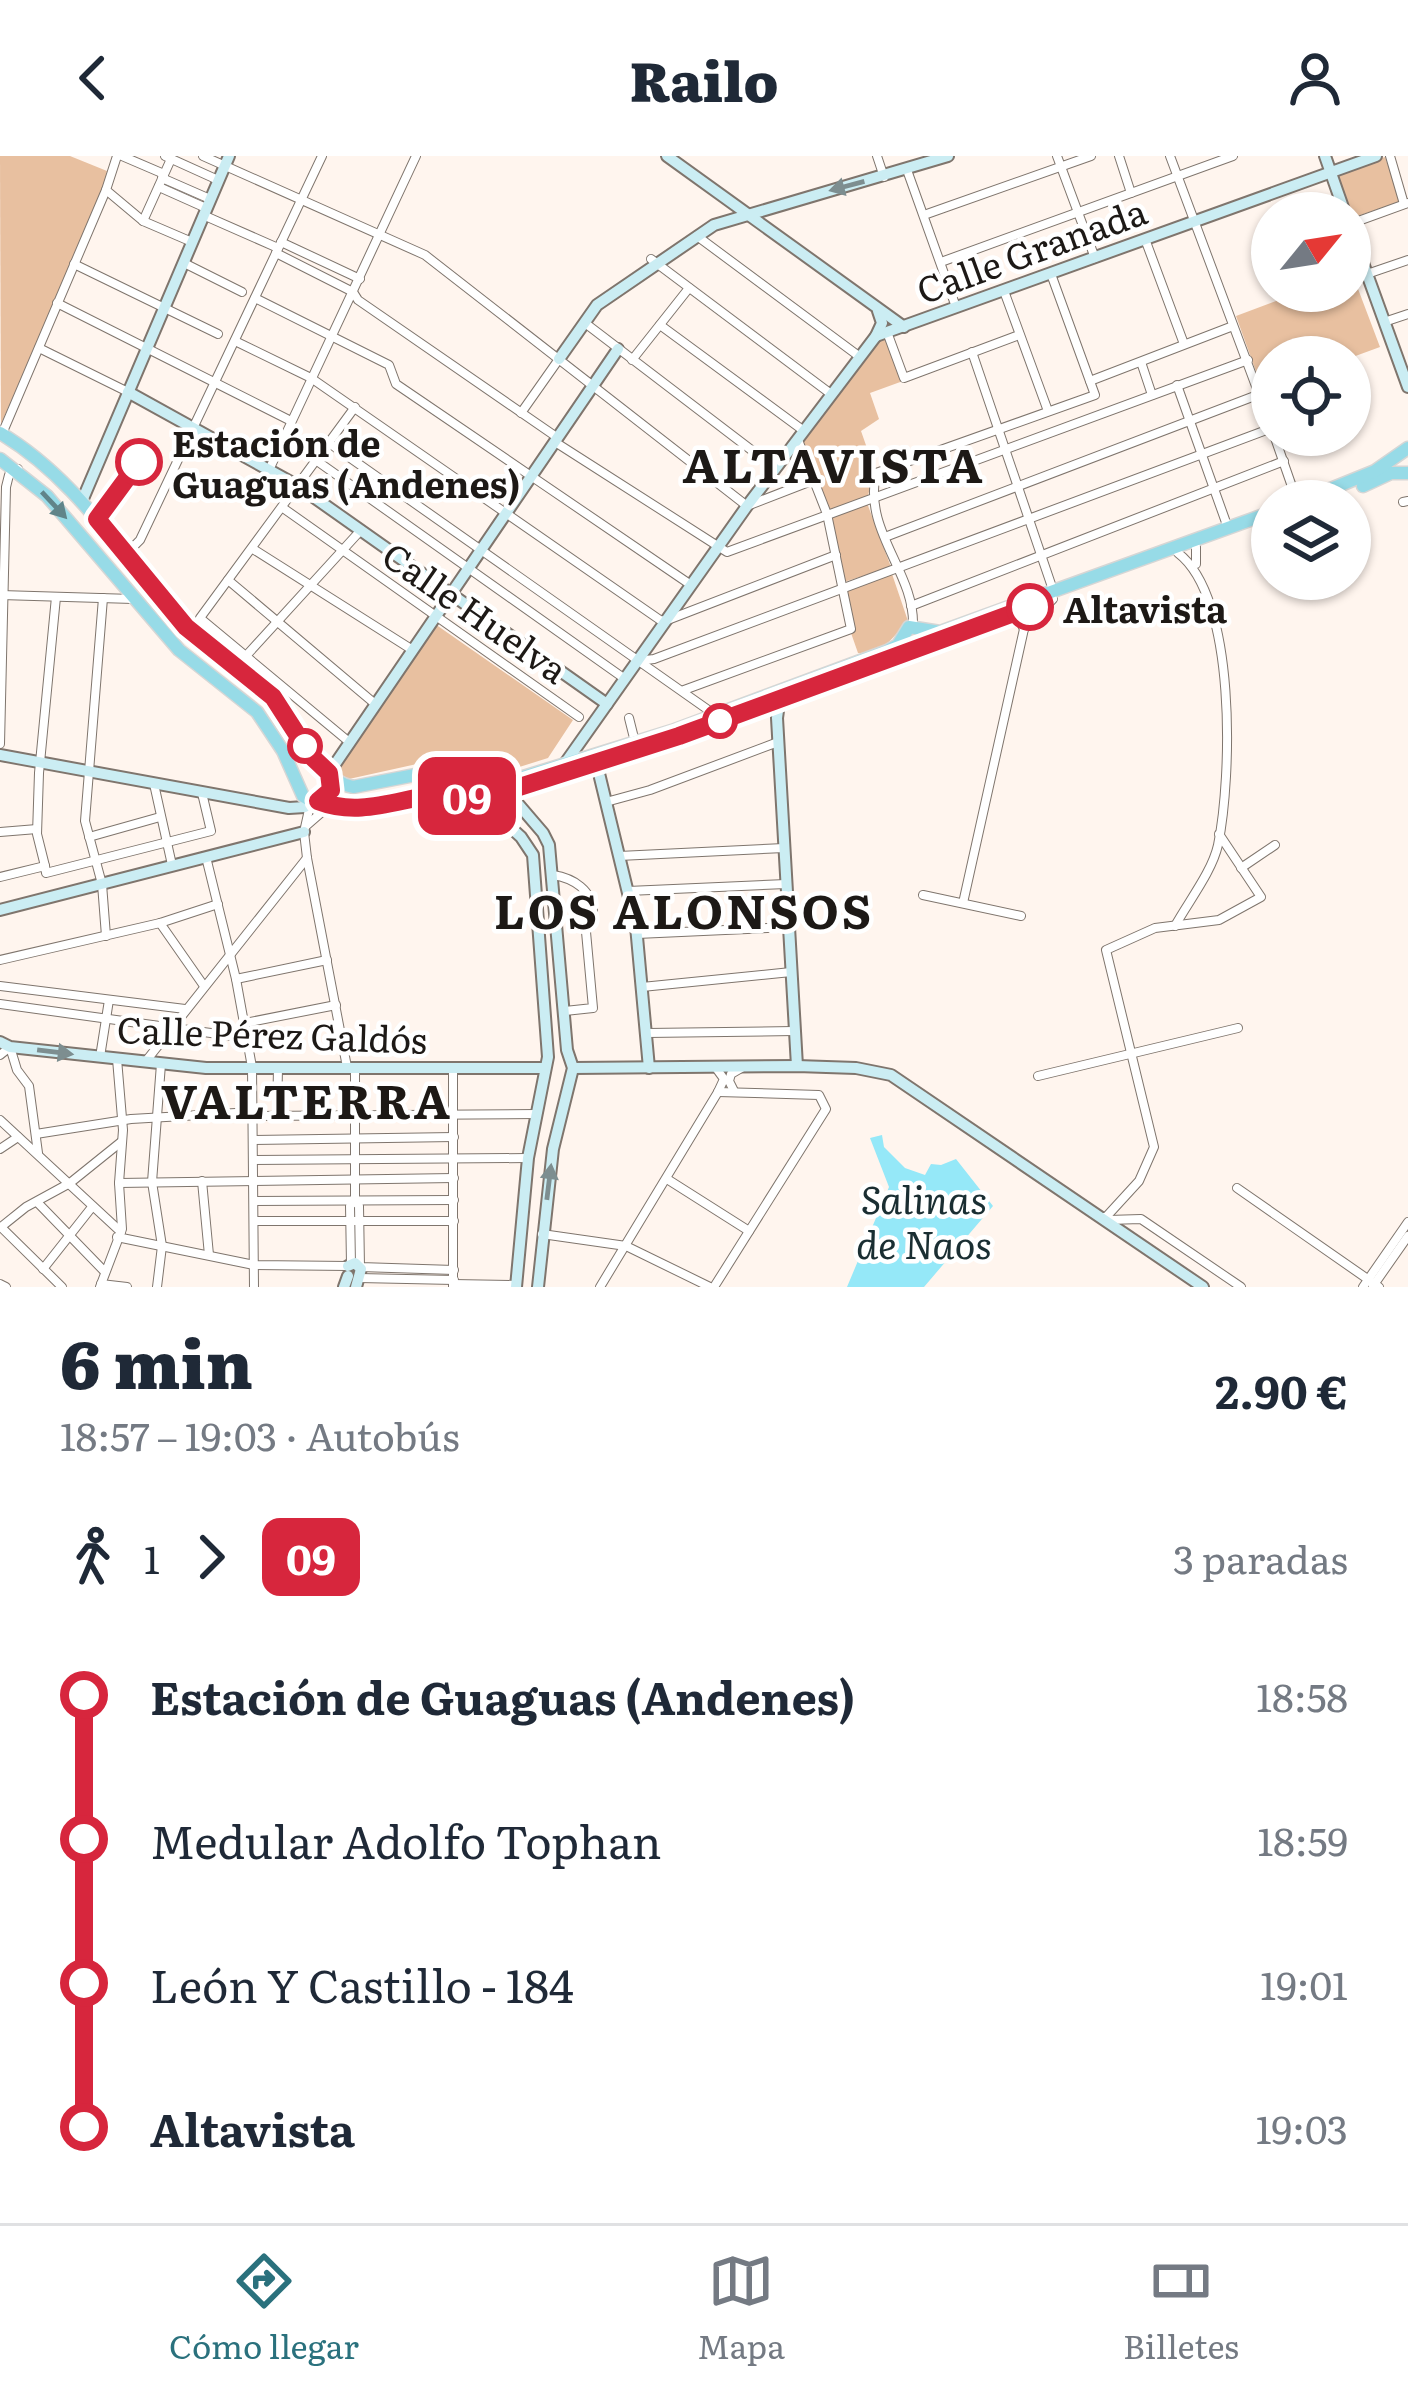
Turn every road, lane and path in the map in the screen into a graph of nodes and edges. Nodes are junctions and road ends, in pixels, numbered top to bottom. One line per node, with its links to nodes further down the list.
1 (120, 156): 23 (street); 25 (street)
2 (203, 156): 17 (street)
3 (416, 156): 37 (street)
4 (667, 156): 31 (street)
5 (877, 156): 22 (street)
6 (948, 156): 19 (street)
7 (1057, 156): 18 (street)
8 (1091, 156): 18 (street)
9 (1119, 156): 27 (street)
10 (1170, 156): 21 (street)
11 (1233, 156): 21 (street)
12 (1325, 156): 20 (street)
13 (1376, 156): 20 (street, Calle Granada)
14 (1390, 156): 29 (street)
15 (168, 157): 23 (street); 24 (street)
16 (320, 157): 28 (street)
17 (227, 161): 24 (street); 28 (street)
18 (1061, 167): 32 (street); 33 (street)
19 (907, 170): 22 (street); 33 (street)
20 (1331, 172): 26 (street); 36 (street, Calle Granada)
21 (1177, 176): 27 (street); 36 (street)
22 (884, 177): 31 (street, one-way to 31)
23 (162, 180): 30 (street); 35 (street)
24 (218, 180): 30 (street)
25 (106, 188): 35 (street); 47 (street)
26 (1338, 192)
27 (1131, 193): 32 (street)
28 (302, 199): 37 (street); 41 (street)
29 (1406, 204): 34 (street)
30 (206, 207): 40 (street); 41 (street)
31 (742, 212): 38 (street); 44 (street); 60 (street)
32 (1078, 213): 42 (street); 45 (street)
33 (924, 215): 45 (street)
34 (1371, 218)
35 (143, 221): 40 (street)
36 (1194, 222): 39 (street, Calle Granada); 65 (street)
37 (381, 235): 50 (street); 77 (street)
38 (695, 235): 44 (street); 78 (street)
39 (1145, 239): 42 (street, Calle Granada); 72 (street)
40 (192, 242): 46 (street)
41 (278, 248): 50 (street); 55 (street); 56 (street)
42 (1095, 258): 49 (street, Calle Granada)
43 (1408, 260): 48 (street)
44 (653, 261): 52 (street); 62 (street); 77 (street)
45 (941, 262): 59 (street)
46 (184, 263): 54 (street); 58 (street)
47 (74, 264): 57 (street); 58 (street)
48 (1371, 273)
49 (1051, 274): 53 (street, Calle Granada); 85 (street)
50 (360, 279): 55 (street)
51 (1371, 285): 63 (street)
52 (688, 289): 64 (street); 91 (street)
53 (1004, 291): 59 (street, Calle Granada); 69 (street)
54 (242, 292)
55 (353, 292): 70 (street); 96 (street)
56 (255, 298): 70 (street); 71 (street)
57 (57, 303): 73 (street); 74 (street)
58 (164, 307): 67 (street); 74 (street)
59 (957, 308): 66 (street, Calle Granada)
60 (878, 311): 66 (street); 68 (street)
61 (1408, 314): 63 (street)
62 (584, 322): 75 (street); 77 (street)
63 (1384, 322): 83 (street)
64 (660, 325): 79 (street); 102 (street)
65 (1233, 326): 72 (street); 80 (street)
66 (904, 327): 68 (street, Calle Granada)
67 (218, 334)
68 (882, 334): 76 (street); 78 (street)
69 (1019, 335): 76 (street); 95 (street)
70 (331, 337): 84 (street); 118 (street)
71 (235, 341): 84 (street); 86 (street)
72 (1184, 344): 81 (street)
73 (39, 348): 90 (street); 101 (street)
74 (146, 348): 86 (street); 90 (street)
75 (618, 349): 79 (street); 87 (street)
76 (972, 352): 100 (street)
77 (557, 357): 87 (street); 96 (street)
78 (860, 358): 91 (street)
79 (632, 360): 113 (street)
80 (1248, 360): 82 (street); 88 (street)
81 (1141, 362): 85 (street); 92 (street)
82 (1251, 368)
83 (1405, 369): 89 (street)
84 (311, 378): 94 (street); 98 (street)
85 (1090, 381): 95 (street)
86 (215, 382): 98 (street); 99 (street)
87 (593, 385): 104 (street); 129 (street)
88 (1177, 385): 92 (street); 97 (street)
89 (1408, 387)
90 (128, 392): 99 (street); 128 (street)
91 (832, 394): 102 (street)
92 (1151, 395): 106 (street)
93 (1251, 397): 97 (street)
94 (355, 407): 105 (street); 131 (street)
95 (1048, 411): 100 (street)
96 (521, 413): 104 (street)
97 (1189, 420): 108 (street); 123 (street)
98 (291, 422): 115 (street)
99 (194, 427): 115 (street); 143 (street)
100 (998, 429): 106 (street); 127 (street)
101 (1, 434): 128 (main road)
102 (801, 435): 113 (street); 119 (street)
103 (1251, 439): 108 (street)
104 (556, 440): 118 (street); 140 (street)
105 (329, 443): 112 (street); 145 (street)
106 (1006, 451): 123 (street); 127 (street)
107 (1408, 455): 121 (main road)
108 (1200, 456): 126 (street); 134 (street)
109 (1282, 456): 111 (street)
110 (0, 459): 114 (main road)
111 (1284, 460): 120 (street); 126 (street)
112 (317, 461): 124 (street); 149 (street)
113 (776, 468): 129 (street)
114 (18, 470): 125 (street); 161 (main road, one-way to 161)
115 (269, 470): 124 (street)
116 (1408, 473): 122 (main road)
117 (0, 476): 125 (street)
118 (532, 476): 131 (street); 154 (street)
119 (814, 480): 129 (street); 132 (street)
120 (1291, 480)
121 (1353, 480)
122 (1371, 481)
123 (1017, 485): 134 (street); 139 (street)
124 (298, 486): 130 (street); 138 (street)
125 (6, 487): 133 (street)
126 (1213, 490): 137 (street); 148 (street)
127 (871, 499): 132 (street); 139 (street)
128 (82, 501): 143 (main road)
129 (747, 506): 140 (street)
130 (283, 508): 142 (street); 144 (street, Calle Huelva)
131 (507, 512): 145 (street); 165 (street)
132 (827, 514): 140 (street); 147 (street)
133 (3, 519): 158 (street)
134 (1030, 519): 148 (street); 150 (street)
135 (1251, 522): 137 (main road)
136 (1251, 525): 141 (main road)
137 (1228, 528): 157 (main road)
138 (361, 530): 144 (street); 156 (street)
139 (885, 537): 150 (street)
140 (719, 546): 154 (street)
141 (1196, 547): 146 (main road); 151 (street)
142 (253, 549): 152 (street); 153 (street)
143 (121, 550): 189 (main road)
144 (343, 550): 153 (street); 163 (street, Calle Huelva)
145 (482, 550): 149 (street); 170 (street)
146 (1178, 553): 151 (street); 157 (main road)
147 (836, 555): 155 (street); 165 (street)
148 (1042, 557): 157 (street); 162 (street)
149 (468, 569): 156 (street); 171 (street)
150 (897, 569): 155 (street); 162 (street)
151 (1198, 572): 205 (street)
152 (228, 580): 166 (street); 169 (street)
153 (309, 585): 166 (street); 168 (street)
154 (691, 585): 165 (street)
155 (842, 587): 170 (street); 172 (street)
156 (450, 593): 163 (street); 175 (street)
157 (1053, 595): 164 (main road); 164 (street); 167 (main road)
158 (2, 596): 159 (street); 184 (street)
159 (56, 597): 160 (street); 187 (street)
160 (103, 598): 161 (street); 190 (street)
161 (133, 599): 193 (main road)
162 (911, 606): 167 (street)
163 (435, 616): 168 (street); 178 (street, Calle Huelva)
164 (1020, 620): 167 (main road); 223 (street)
165 (665, 621): 170 (street)
166 (276, 623): 169 (street); 174 (street)
167 (915, 637): 173 (main road); 177 (main road)
168 (411, 649): 174 (street)
169 (245, 657): 181 (street)
170 (638, 661): 171 (street); 172 (street)
171 (625, 679): 175 (street)
172 (682, 691): 177 (street)
173 (785, 697): 176 (main road); 180 (street)
174 (374, 703): 181 (street)
175 (607, 704): 188 (street)
176 (764, 705): 180 (street); 186 (main road)
177 (715, 715): 182 (main road)
178 (579, 717)
179 (629, 718): 182 (street)
180 (777, 718): 183 (street)
181 (348, 741): 189 (street)
182 (635, 742): 188 (main road)
183 (778, 742): 198 (street); 209 (street)
184 (0, 744)
185 (0, 755): 187 (street)
186 (596, 761): 194 (main road); 198 (street)
187 (39, 763): 190 (street); 202 (street)
188 (565, 763): 194 (main road)
189 (324, 770): 191 (main road); 193 (main road); 196 (main road)
190 (88, 772): 192 (street); 206 (street)
191 (486, 775): 194 (main road); 197 (main road)
192 (154, 784): 195 (street); 201 (street)
193 (297, 785): 196 (main road); 199 (street)
194 (510, 786): 197 (main road); 217 (street)
195 (202, 793): 199 (street); 207 (street)
196 (315, 801): 199 (street); 200 (main road); 204 (street)
197 (482, 802): 200 (main road); 260 (street)
198 (606, 802): 210 (street)
199 (289, 808)
200 (369, 808): 204 (street)
201 (160, 817): 206 (street); 207 (street)
202 (37, 829): 203 (street); 215 (street)
203 (0, 832)
204 (304, 832): 211 (street); 212 (street)
205 (1219, 833): 216 (street); 228 (street)
206 (88, 837): 213 (street)
207 (166, 842): 213 (street); 214 (street)
208 (1275, 845): 216 (street)
209 (784, 848): 210 (street); 220 (street)
210 (620, 856): 221 (street)
211 (206, 857): 214 (street); 224 (street)
212 (307, 858): 232 (street); 234 (street)
213 (95, 861): 215 (street); 219 (street)
214 (172, 865): 219 (street)
215 (44, 866): 218 (street)
216 (1241, 868): 228 (street)
217 (553, 875): 244 (street); 244 (street)
218 (0, 877)
219 (102, 884): 225 (street); 231 (street)
220 (786, 884): 221 (street); 229 (street)
221 (627, 892): 230 (street)
222 (923, 895): 223 (street)
223 (963, 903): 226 (street)
224 (218, 904): 227 (street); 232 (street)
225 (0, 910)
226 (1021, 916)
227 (160, 923): 231 (street); 238 (street)
228 (1175, 926): 253 (street)
229 (788, 927): 230 (street); 235 (street)
230 (637, 934): 239 (street)
231 (106, 936): 233 (street)
232 (230, 954): 236 (street); 238 (street)
233 (0, 960)
234 (327, 960): 236 (street); 242 (street)
235 (791, 972): 239 (street); 249 (street)
236 (236, 979): 246 (street)
237 (0, 986): 240 (street)
238 (204, 986): 243 (street)
239 (642, 987): 250 (street)
240 (109, 1000): 243 (street); 245 (street)
241 (0, 1004): 245 (street)
242 (336, 1005): 246 (street); 265 (street)
243 (185, 1010): 247 (street)
244 (565, 1011): 263 (street)
245 (106, 1019): 247 (street); 254 (street)
246 (245, 1024): 251 (street)
247 (172, 1028): 251 (street); 256 (street)
248 (1238, 1028): 253 (street)
249 (794, 1031): 250 (street); 258 (street)
250 (646, 1033): 264 (street)
251 (247, 1038): 259 (street)
252 (3, 1048): 254 (street, Calle Pérez Galdós, one-way to 254); 278 (street)
253 (1132, 1055): 267 (street); 304 (street)
254 (100, 1057): 255 (street, Calle Pérez Galdós)
255 (117, 1059): 256 (street, Calle Pérez Galdós); 277 (street)
256 (145, 1062): 257 (street, Calle Pérez Galdós)
257 (161, 1064): 259 (street, Calle Pérez Galdós); 275 (street)
258 (797, 1066): 266 (street); 304 (street)
259 (252, 1067): 261 (street, Calle Pérez Galdós); 270 (street)
260 (545, 1067): 262 (street, Calle Pérez Galdós); 263 (street); 263 (street); 272 (street)
261 (278, 1068): 265 (street, Calle Pérez Galdós); 273 (street)
262 (453, 1068): 265 (street, Calle Pérez Galdós); 271 (street)
263 (570, 1068): 264 (street); 313 (street, one-way to 263)
264 (649, 1068): 266 (street)
265 (351, 1069): 274 (street)
266 (724, 1069): 268 (street); 269 (street)
267 (1038, 1076)
268 (735, 1092): 269 (street); 311 (street)
269 (718, 1093): 292 (street)
270 (253, 1114): 273 (street); 275 (street); 282 (street)
271 (454, 1114): 272 (street); 274 (street); 280 (street)
272 (537, 1114): 287 (street)
273 (277, 1116): 274 (street)
274 (354, 1116): 281 (street)
275 (157, 1118): 277 (street); 295 (street)
276 (0, 1120): 279 (street)
277 (122, 1123): 278 (street); 283 (street)
278 (36, 1134): 285 (street)
279 (18, 1137): 284 (street); 285 (street)
280 (454, 1137): 281 (street); 288 (street)
281 (354, 1138): 282 (street); 286 (street)
282 (253, 1140): 289 (street)
283 (122, 1141): 296 (street); 297 (street)
284 (0, 1149)
285 (38, 1156): 297 (street)
286 (354, 1158): 288 (street); 289 (street); 291 (street)
287 (528, 1158): 288 (street); 329 (street)
288 (454, 1159): 290 (street)
289 (253, 1160): 294 (street)
290 (454, 1178): 291 (street); 300 (street)
291 (354, 1179): 294 (street); 299 (street)
292 (667, 1179): 311 (street); 318 (street)
293 (202, 1181): 294 (street); 295 (street); 319 (street)
294 (253, 1181): 301 (street)
295 (152, 1182): 296 (street); 317 (street)
296 (119, 1183): 312 (street)
297 (68, 1184): 302 (street); 303 (street)
298 (1237, 1188): 327 (street)
299 (355, 1200): 300 (street); 301 (street); 305 (street)
300 (454, 1200): 306 (street)
301 (254, 1201): 307 (street)
302 (38, 1203): 310 (street); 315 (street)
303 (92, 1207): 312 (street); 315 (street)
304 (1101, 1217): 309 (street); 316 (street)
305 (354, 1221): 306 (street); 307 (street); 323 (street)
306 (454, 1221): 324 (street)
307 (254, 1222): 320 (street)
308 (1408, 1222): 327 (street)
309 (1149, 1224): 316 (street); 337 (street)
310 (2, 1231): 321 (street)
311 (749, 1231): 335 (street)
312 (119, 1234): 317 (street); 322 (street)
313 (542, 1234): 318 (street); 333 (street)
314 (1408, 1236): 327 (street)
315 (70, 1237): 321 (street); 322 (street)
316 (1135, 1240): 336 (street)
317 (162, 1246): 319 (street); 331 (street)
318 (626, 1246): 334 (street); 335 (street)
319 (209, 1255): 320 (street)
320 (254, 1265): 323 (street); 332 (street)
321 (44, 1269): 325 (street)
322 (105, 1272): 328 (street)
323 (352, 1275): 324 (street)
324 (454, 1280): 326 (street)
325 (56, 1285)
326 (477, 1285): 329 (street)
327 (1371, 1285)
328 (100, 1286): 330 (street)
329 (516, 1286)
330 (127, 1287)
331 (157, 1287)
332 (254, 1287)
333 (538, 1287)
334 (599, 1287)
335 (712, 1287)
336 (1203, 1287)
337 (1241, 1287)

